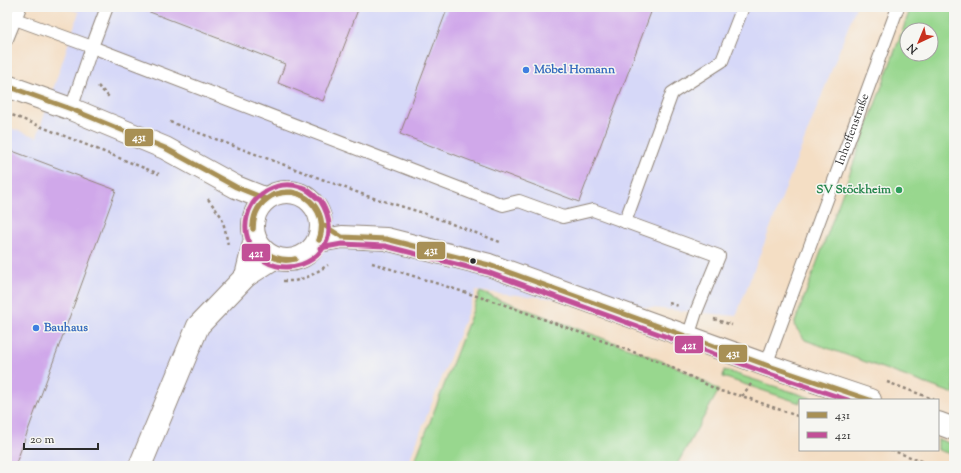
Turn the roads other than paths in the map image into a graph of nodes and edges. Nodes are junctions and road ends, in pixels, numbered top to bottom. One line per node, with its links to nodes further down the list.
1 (20, 7): 5 (lane)
2 (107, 7): 7 (lane)
3 (743, 7): 11 (lane)
4 (898, 7): 17 (lane, Inhoffenstraße)
5 (11, 17): 6 (lane); 7 (lane)
6 (7, 39)
7 (92, 46): 9 (lane); 11 (lane)
8 (7, 86): 9 (street)
9 (70, 109): 10 (street)
10 (262, 204): 12 (street); 13 (street)
11 (625, 222): 16 (lane)
12 (320, 232): 14 (street); 16 (street)
13 (255, 239): 14 (street); 15 (street)
14 (274, 258): 15 (street)
15 (246, 276): 21 (street)
16 (688, 337): 17 (street)
17 (766, 364): 18 (street)
18 (867, 399)
19 (939, 423): 20 (street)
20 (954, 429)
21 (140, 466)

